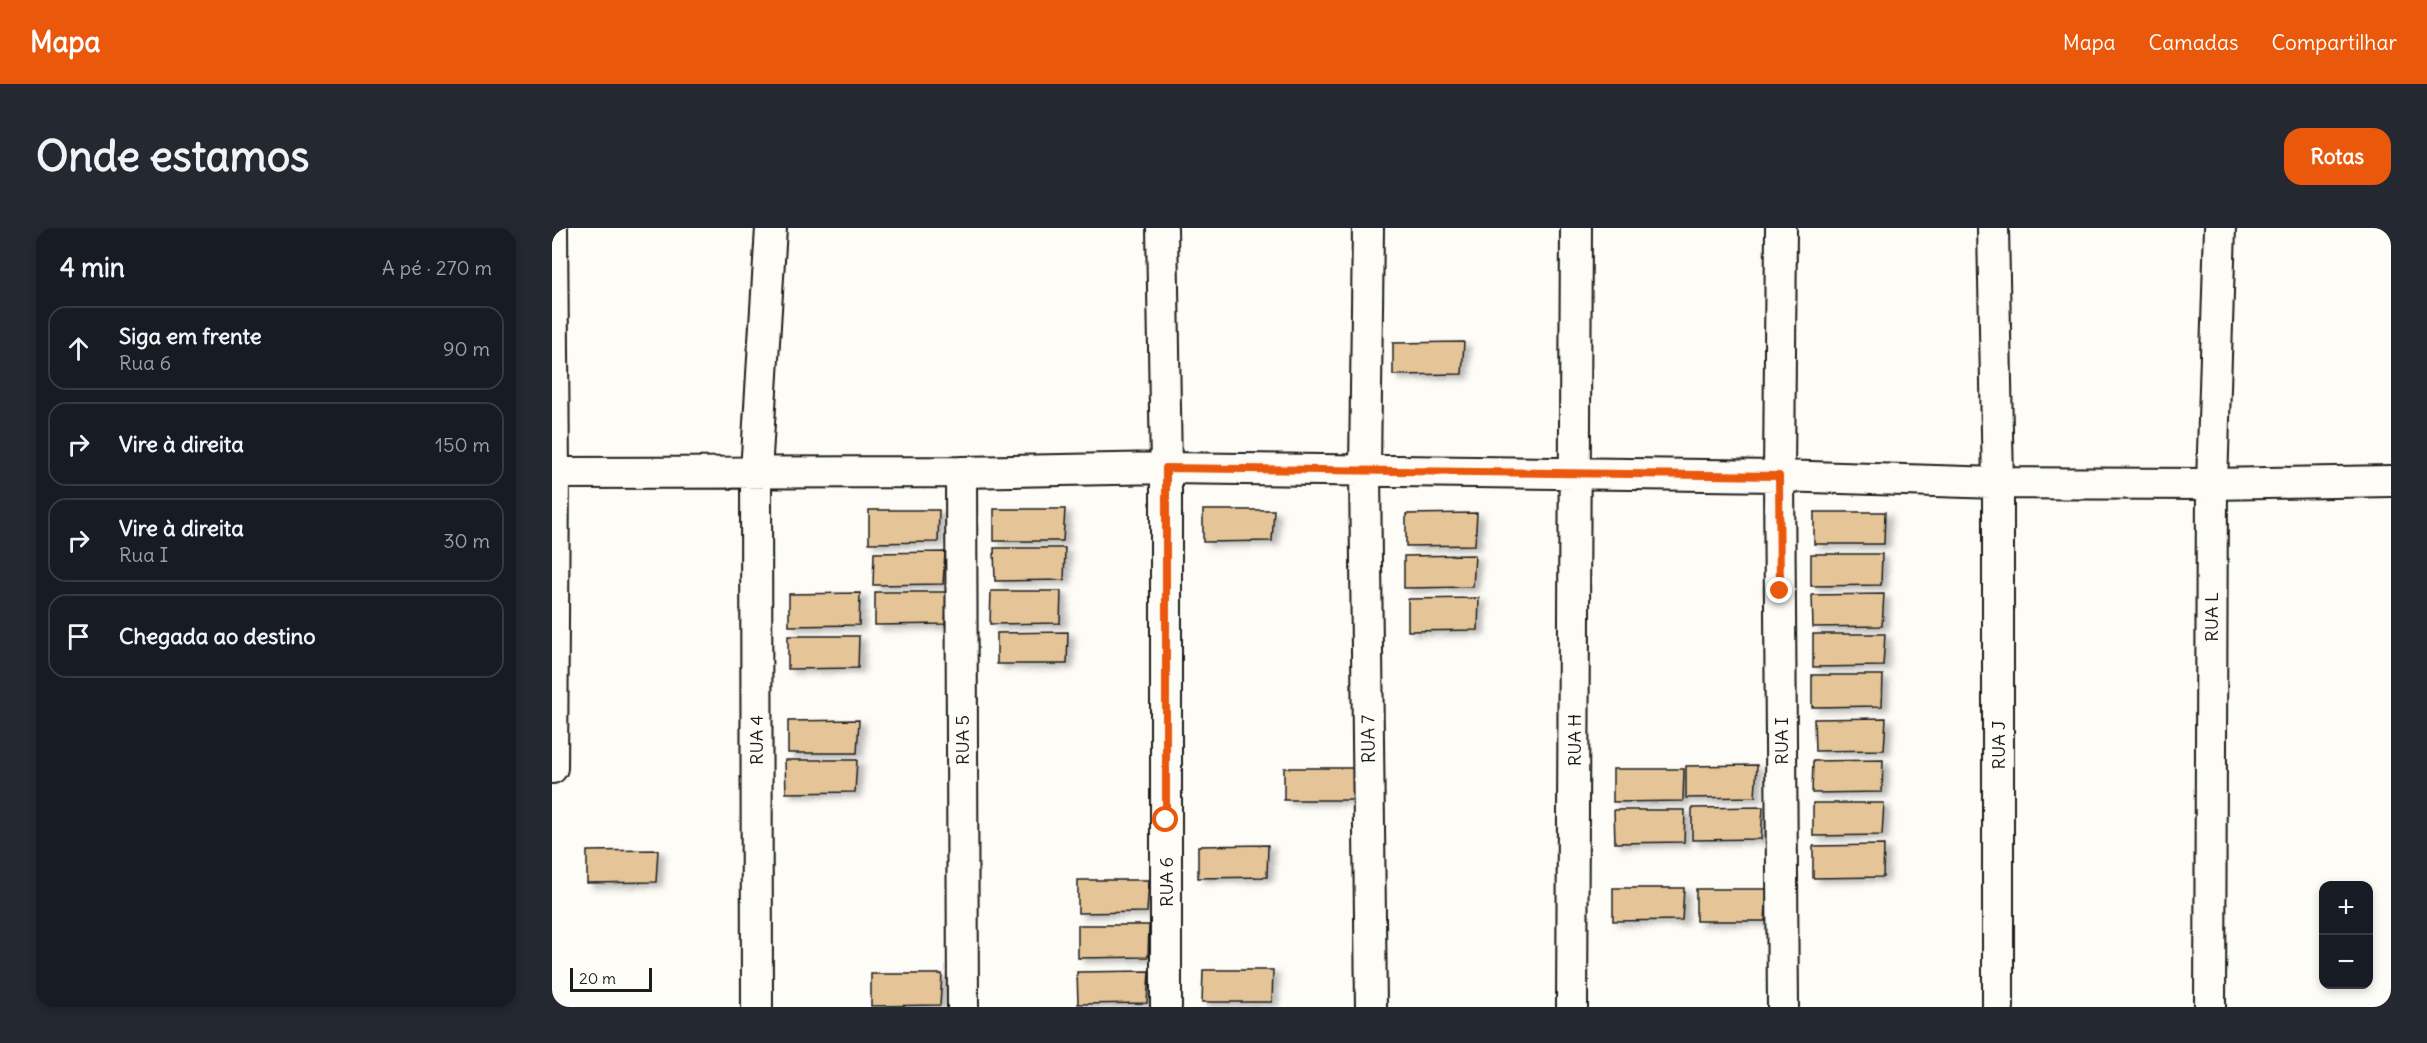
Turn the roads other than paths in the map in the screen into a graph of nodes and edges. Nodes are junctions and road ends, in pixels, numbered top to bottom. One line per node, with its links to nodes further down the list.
1 (552, 228): 13 (street)
2 (771, 228): 11 (street, RUA 4)
3 (1162, 228): 9 (street, RUA 6)
4 (1368, 228): 10 (street, RUA 7)
5 (1576, 228): 14 (street, RUA H)
6 (1781, 228): 15 (street, RUA I)
7 (1993, 228): 17 (street, RUA J)
8 (2220, 228): 18 (street, RUA L)
9 (1166, 468): 10 (street); 12 (street); 22 (street, RUA 6)
10 (1365, 471): 14 (street); 23 (street, RUA 7)
11 (756, 472): 12 (street); 13 (street); 20 (street, RUA 4)
12 (961, 472): 21 (street, RUA 5)
13 (553, 473): 19 (street)
14 (1576, 473): 15 (street); 24 (street, RUA H)
15 (1779, 476): 17 (street); 25 (street, RUA I)
16 (2391, 481): 18 (street)
17 (1998, 483): 18 (street); 26 (street, RUA J)
18 (2212, 484): 27 (street, RUA L)
19 (552, 768)
20 (757, 1007)
21 (963, 1007)
22 (1166, 1007)
23 (1371, 1007)
24 (1572, 1007)
25 (1783, 1007)
26 (1998, 1007)
27 (2210, 1007)

